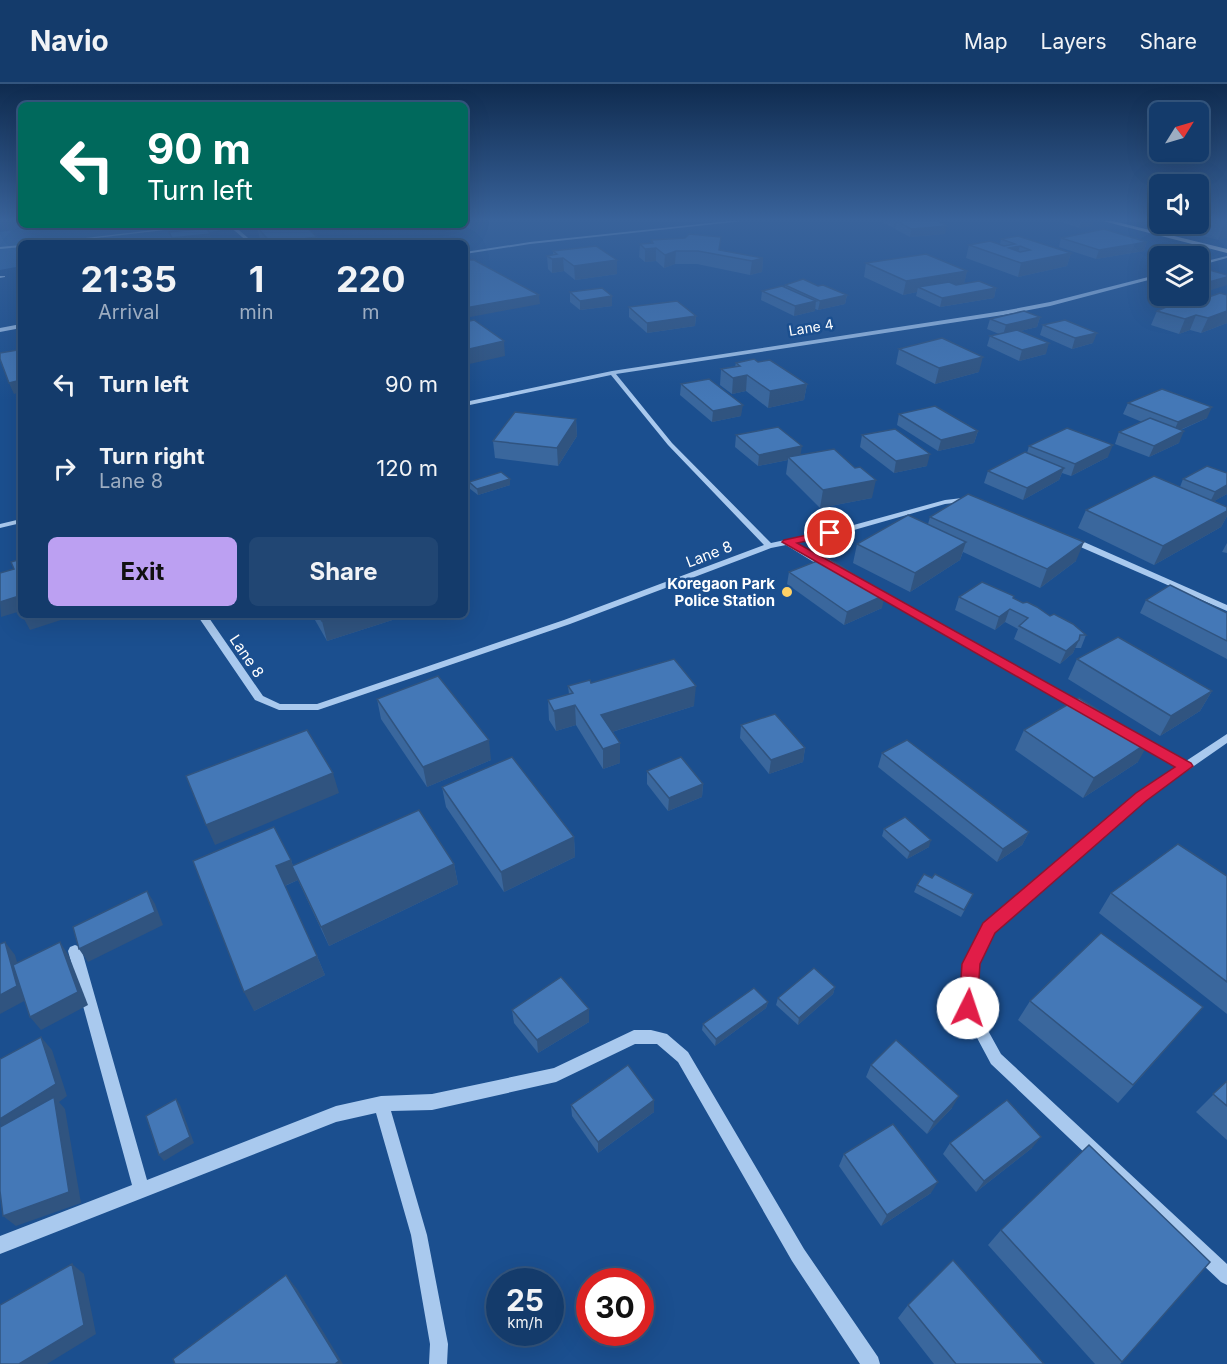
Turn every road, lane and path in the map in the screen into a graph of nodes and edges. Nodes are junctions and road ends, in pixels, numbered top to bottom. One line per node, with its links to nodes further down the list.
1 (1138, 281): 4 (street, Lane 4)
2 (18, 327): 3 (street)
3 (0, 330)
4 (612, 373): 5 (street, Lane 4); 11 (street)
5 (468, 403)
6 (983, 501): 10 (street, Lane 8)
7 (18, 522): 8 (street)
8 (0, 526)
9 (1059, 534): 14 (street)
10 (787, 542): 11 (street, Lane 8); 12 (street)
11 (768, 546): 15 (street, Lane 8)
12 (835, 570)
13 (862, 584): 16 (street)
14 (1227, 608)
15 (204, 618)
16 (1092, 713)
17 (1123, 731): 19 (street)
18 (1227, 738): 19 (street)
19 (1186, 766): 24 (street)
20 (75, 951): 22 (street)
21 (381, 1104): 22 (street); 25 (street); 26 (street)
22 (141, 1189): 23 (street)
23 (0, 1245)
24 (1227, 1276)
25 (438, 1364)
26 (871, 1364)

